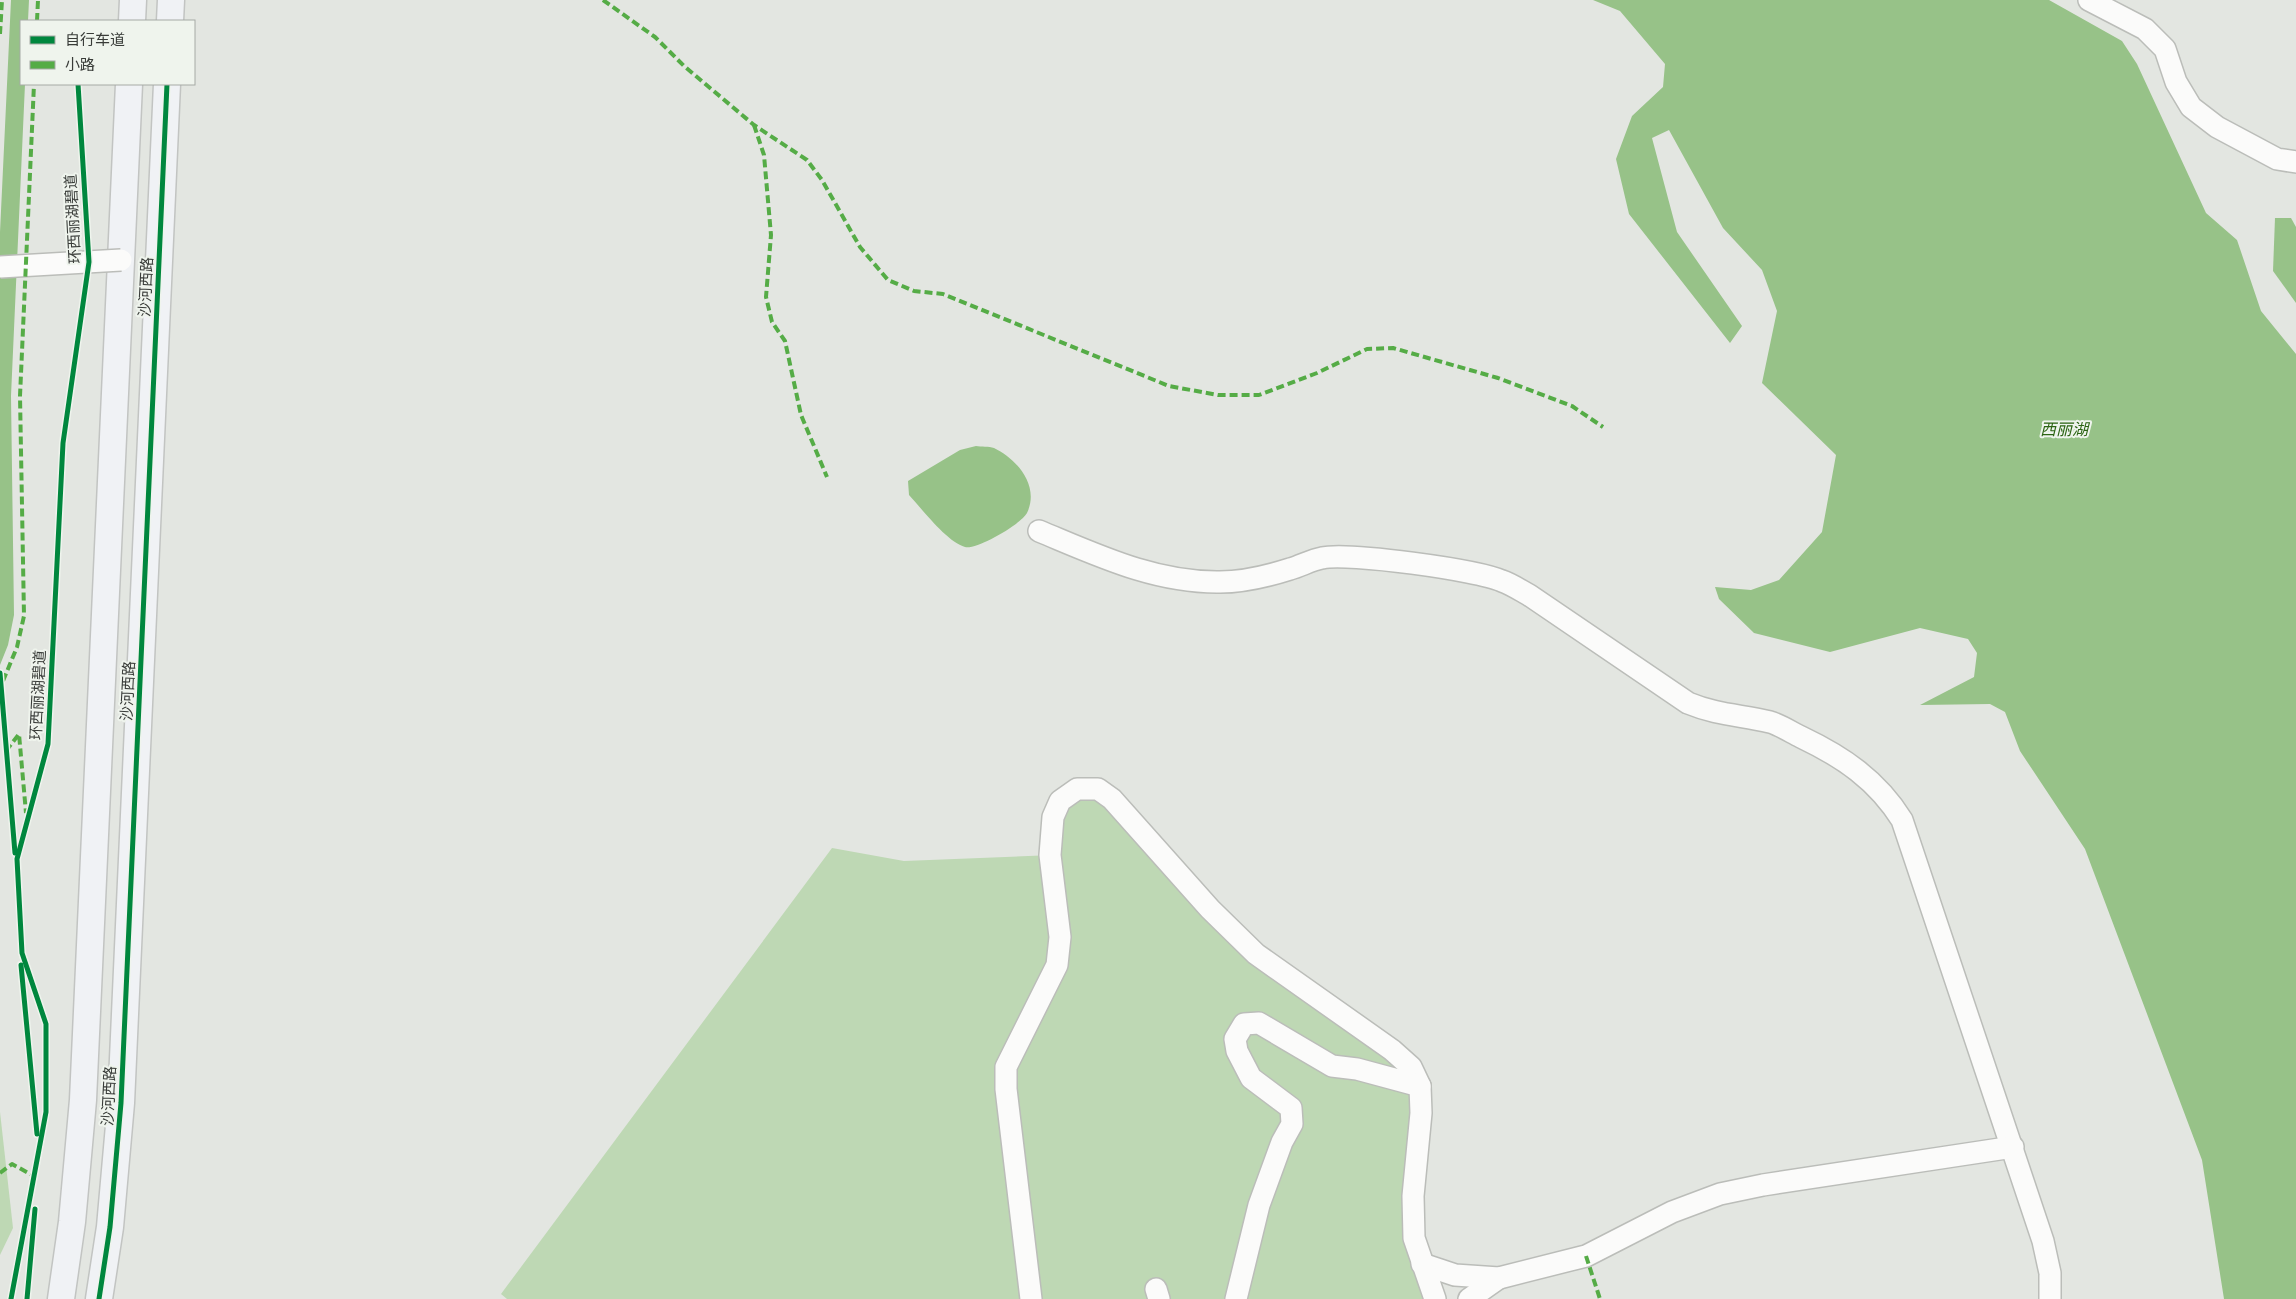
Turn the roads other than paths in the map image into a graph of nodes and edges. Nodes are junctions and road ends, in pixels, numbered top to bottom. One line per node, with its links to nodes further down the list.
1 (133, 0): 4 (main road)
2 (171, 0): 5 (main road)
3 (2088, 0): 8 (street)
4 (132, 20)
5 (170, 20)
6 (130, 85): 9 (main road, 沙河西路)
7 (167, 85): 17 (main road, 沙河西路)
8 (2296, 162)
9 (122, 260): 10 (street, bridge); 16 (main road, 沙河西路)
10 (0, 267)
11 (1039, 531): 13 (street)
12 (1420, 1086): 14 (street); 18 (street); 19 (street)
13 (2012, 1147): 15 (street); 22 (street)
14 (1422, 1264): 15 (street); 20 (street)
15 (1499, 1278): 21 (street)
16 (61, 1299)
17 (99, 1299)
18 (1031, 1299)
19 (1236, 1299)
20 (1435, 1299)
21 (1469, 1299)
22 (2050, 1299)

